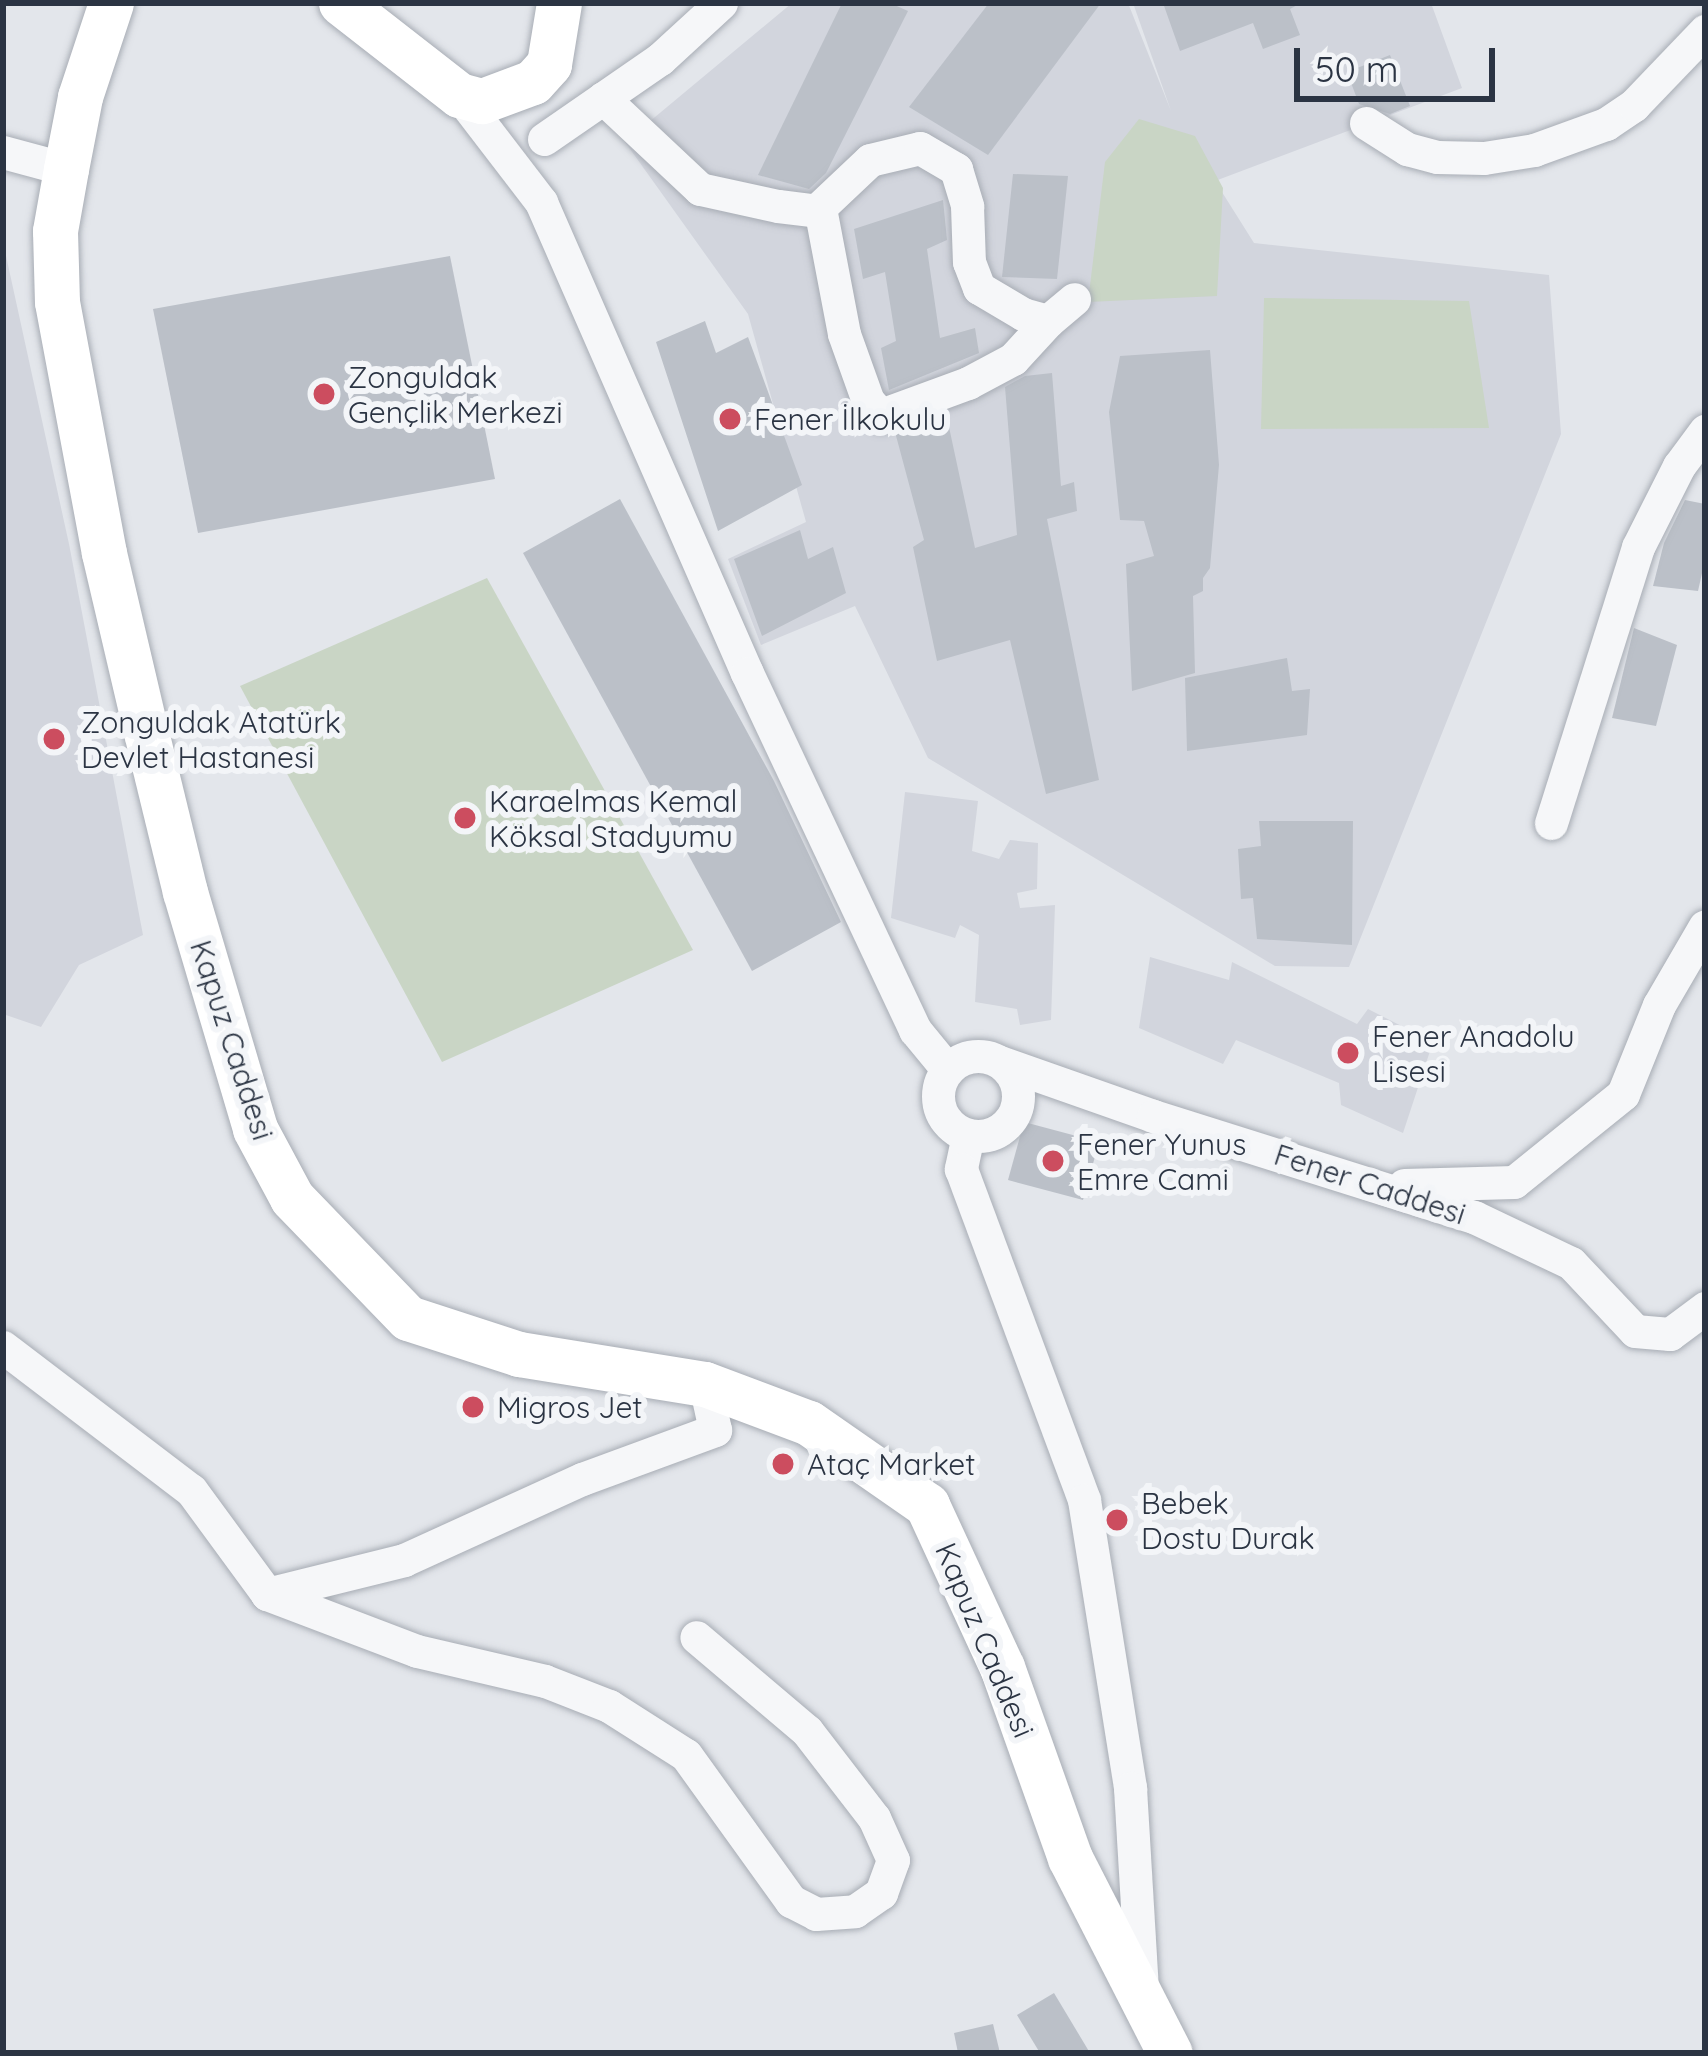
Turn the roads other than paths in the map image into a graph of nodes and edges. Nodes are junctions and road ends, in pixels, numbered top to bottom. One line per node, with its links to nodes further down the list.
1 (111, 3): 12 (main road, Kapuz Caddesi)
2 (341, 3): 7 (main road)
3 (559, 3): 6 (main road)
4 (722, 3): 8 (street)
5 (1705, 31): 9 (street)
6 (549, 64): 7 (main road); 10 (street)
7 (459, 95): 13 (street)
8 (603, 98): 10 (street); 14 (street)
9 (1366, 123)
10 (544, 139): 13 (street)
11 (3, 152): 12 (street)
12 (66, 170): 24 (main road, Kapuz Caddesi)
13 (542, 202): 19 (street)
14 (820, 208): 14 (street)
15 (1705, 431): 16 (street)
16 (1551, 823)
17 (1705, 926): 21 (street)
18 (1000, 1062): 19 (street); 20 (street); 21 (street, Fener Caddesi)
19 (947, 1069): 20 (street)
20 (968, 1135): 27 (street)
21 (1384, 1185): 22 (street, Fener Caddesi)
22 (1705, 1308)
23 (3, 1347): 25 (street)
24 (704, 1384): 25 (street); 27 (main road, Kapuz Caddesi)
25 (267, 1594): 26 (street)
26 (696, 1637)
27 (1142, 1990): 28 (main road, Kapuz Caddesi)
28 (1170, 2053)

